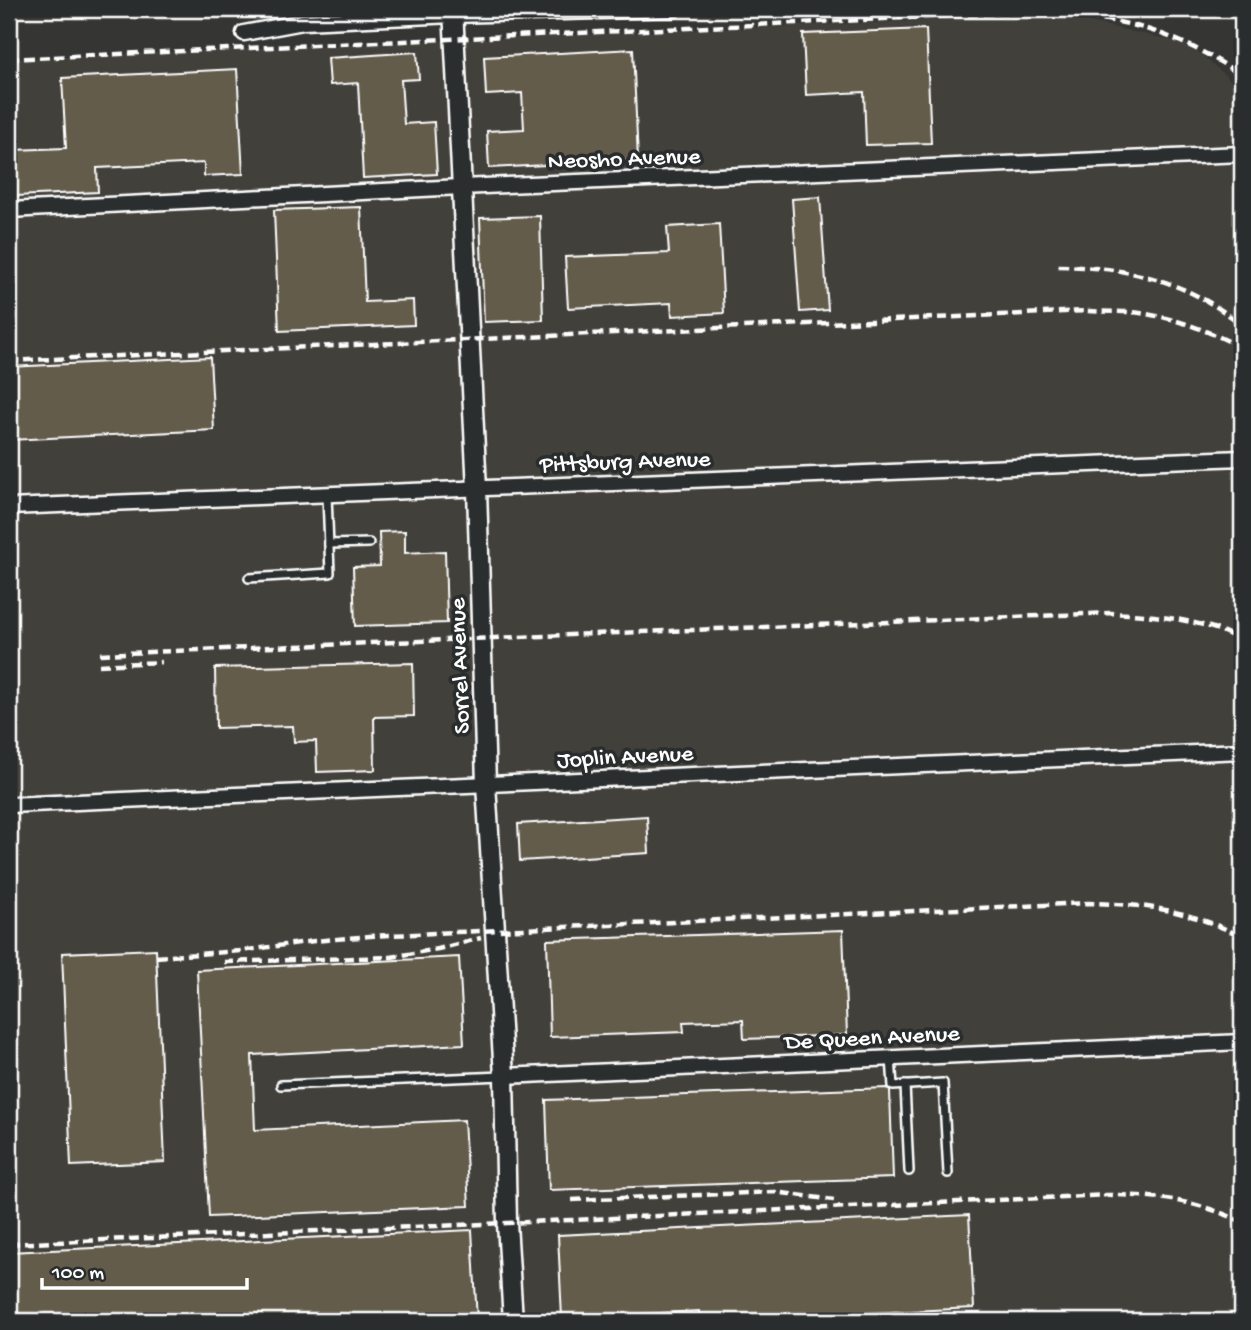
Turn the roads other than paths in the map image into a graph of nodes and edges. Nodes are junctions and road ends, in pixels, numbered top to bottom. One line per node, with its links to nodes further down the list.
1 (674, 9): 2 (street)
2 (453, 12): 3 (street); 5 (street, Sorrel Avenue)
3 (244, 33)
4 (1242, 155): 5 (street, Neosho Avenue)
5 (461, 187): 6 (street, Neosho Avenue); 8 (street, Sorrel Avenue)
6 (9, 210)
7 (1242, 458): 8 (street, Pittsburg Avenue)
8 (477, 489): 9 (street, Pittsburg Avenue); 15 (street, Sorrel Avenue)
9 (327, 495): 10 (street, Pittsburg Avenue); 12 (lane)
10 (9, 507)
11 (369, 543): 12 (lane)
12 (329, 544): 13 (lane)
13 (249, 578)
14 (1242, 751): 15 (street, Joplin Avenue)
15 (486, 784): 16 (street, Joplin Avenue); 19 (street, Sorrel Avenue)
16 (9, 805)
17 (1242, 1042): 18 (street, De Queen Avenue)
18 (891, 1058): 19 (street, De Queen Avenue); 21 (lane)
19 (504, 1076): 20 (lane); 24 (street, Sorrel Avenue)
20 (281, 1085)
21 (905, 1085): 22 (lane); 23 (lane)
22 (909, 1171)
23 (948, 1173)
24 (513, 1321)

